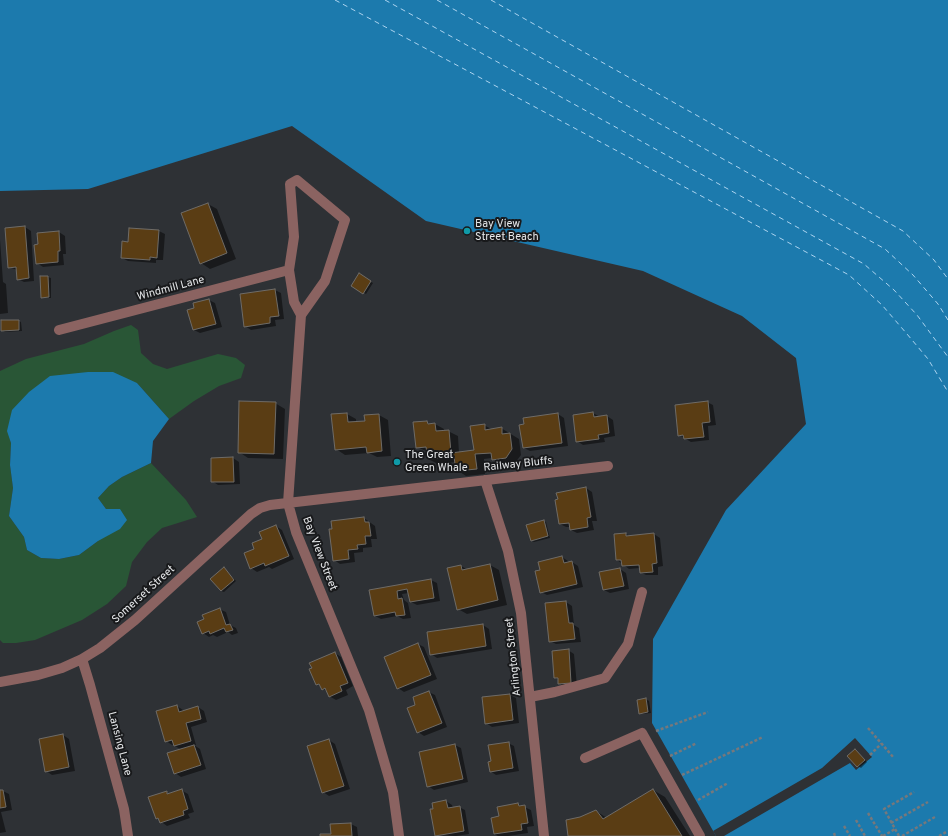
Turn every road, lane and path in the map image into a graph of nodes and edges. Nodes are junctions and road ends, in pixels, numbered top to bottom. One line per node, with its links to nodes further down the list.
1 (289, 270): 2 (street, Bay View Street); 2 (street, Bay View Street); 3 (street, Windmill Lane)
2 (300, 315): 6 (street, Bay View Street)
3 (59, 330)
4 (608, 466): 5 (street, Railway Bluffs)
5 (485, 480): 6 (street, Railway Bluffs); 10 (street, Arlington Street)
6 (288, 503): 8 (street, Somerset Street); 34 (street, Bay View Street)
7 (642, 592): 10 (street)
8 (82, 659): 9 (street, Somerset Street); 33 (street, Lansing Lane)
9 (0, 682)
10 (530, 697): 35 (street, Arlington Street)
11 (708, 712): 13 (path)
12 (868, 728): 16 (path)
13 (656, 731)
14 (763, 737): 21 (path)
15 (697, 742): 18 (path)
16 (882, 744): 17 (path); 20 (path)
17 (870, 755)
18 (670, 756)
19 (585, 758): 36 (street)
20 (894, 758)
21 (681, 776)
22 (728, 783): 24 (path)
23 (914, 792): 29 (path)
24 (698, 800)
25 (928, 802): 29 (path)
26 (868, 813): 39 (path)
27 (935, 817): 41 (path)
28 (856, 820): 38 (path)
29 (891, 823): 31 (path)
30 (844, 826): 37 (path)
31 (895, 829): 39 (path); 40 (path)
32 (948, 831): 42 (path)
33 (128, 836)
34 (399, 836)
35 (544, 836)
36 (700, 836)
37 (850, 836)
38 (865, 836)
39 (883, 836)
40 (899, 836)
41 (902, 836)
42 (939, 836)

